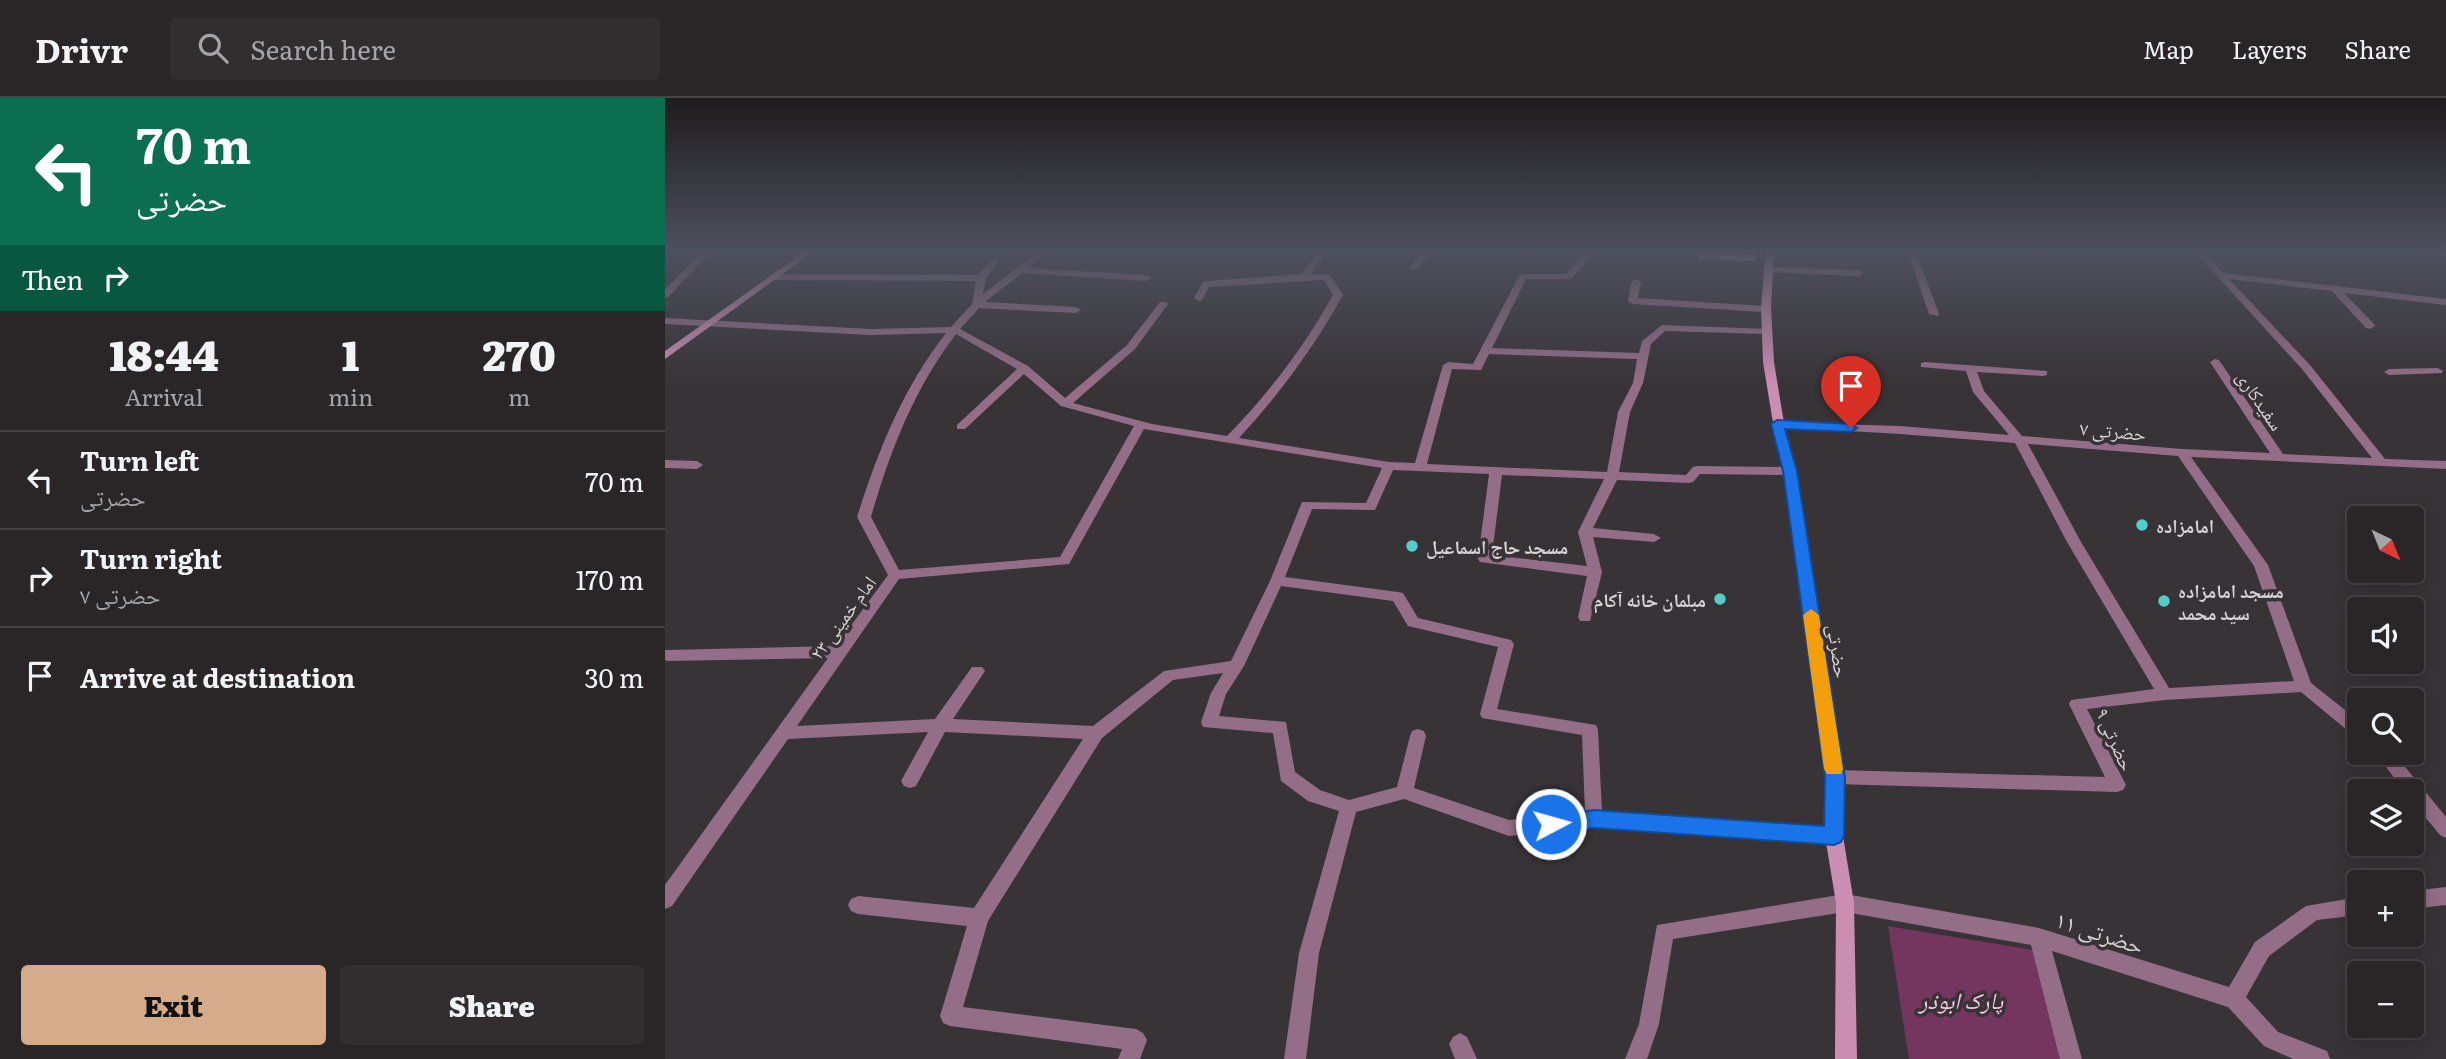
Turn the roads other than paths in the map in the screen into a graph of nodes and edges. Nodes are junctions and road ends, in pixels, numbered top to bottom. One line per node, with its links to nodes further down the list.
1 (746, 297): 19 (main road)
2 (978, 297): 14 (street)
3 (987, 297): 14 (street, امام خمینی ۲۳)
4 (1337, 297): 37 (street)
5 (1513, 297): 23 (street)
6 (1634, 297): 15 (street)
7 (1765, 297): 15 (main road, حضرتی)
8 (1928, 297): 17 (street)
9 (2240, 297): 41 (street)
10 (2342, 297): 20 (street)
11 (2402, 297): 12 (street)
12 (2446, 302)
13 (1164, 304): 33 (street)
14 (977, 305): 16 (street); 21 (street, امام خمینی ۲۳)
15 (1764, 309): 22 (main road, حضرتی)
16 (1076, 310)
17 (1934, 314)
18 (665, 321): 19 (street)
19 (710, 323): 21 (street); 24 (main road)
20 (2370, 326)
21 (954, 330): 28 (street); 53 (street, امام خمینی ۲۳)
22 (1765, 331): 25 (street); 35 (main road, حضرتی)
23 (1487, 351): 25 (street); 46 (street)
24 (665, 356)
25 (1643, 356): 49 (street)
26 (2215, 362): 40 (street, سفیدکاری)
27 (1925, 365): 29 (street)
28 (1024, 368): 33 (street); 36 (street)
29 (1971, 369): 31 (street); 38 (street)
30 (2389, 372): 32 (street)
31 (2043, 373)
32 (2443, 373)
33 (1065, 404): 34 (street)
34 (1141, 424): 37 (street); 53 (street)
35 (1777, 424): 38 (street, حضرتی ۷); 48 (main road, حضرتی)
36 (961, 427)
37 (1231, 439): 45 (street)
38 (2020, 441): 39 (street, حضرتی ۷); 61 (street)
39 (2182, 453): 40 (street, حضرتی ۷); 60 (street)
40 (2278, 456): 41 (street, حضرتی ۷)
41 (2380, 460): 44 (street, حضرتی ۷)
42 (665, 464): 43 (street)
43 (697, 465)
44 (2446, 465)
45 (1389, 466): 46 (street); 54 (street)
46 (1420, 467): 47 (street)
47 (1496, 470): 49 (street); 52 (street)
48 (1790, 471): 49 (street); 68 (main road, حضرتی)
49 (1613, 474): 50 (street)
50 (1585, 532): 51 (street); 52 (street)
51 (1654, 538)
52 (1595, 572): 55 (street)
53 (895, 575): 56 (street, امام خمینی ۲۳)
54 (1277, 581): 58 (street); 72 (street)
55 (1585, 617)
56 (840, 652): 57 (street); 64 (street, امام خمینی ۲۳)
57 (668, 655)
58 (1236, 666): 65 (street); 71 (street)
59 (977, 671): 63 (street)
60 (2304, 686): 61 (street, حضرتی ۹); 62 (street)
61 (2165, 694): 68 (street, حضرتی ۹)
62 (2347, 720)
63 (940, 725): 64 (street); 65 (street); 69 (street)
64 (782, 733): 75 (street, امام خمینی ۲۳)
65 (1096, 733): 81 (street)
66 (1418, 736): 70 (street)
67 (2394, 765): 73 (street)
68 (1835, 777): 74 (main road, حضرتی)
69 (910, 781)
70 (1404, 792): 71 (street); 72 (street)
71 (1349, 807): 85 (street)
72 (1594, 819): 74 (street)
73 (2446, 830)
74 (1834, 836): 78 (main road, حضرتی)
75 (667, 895)
76 (2446, 895): 77 (street)
77 (2424, 898)
78 (1845, 903): 82 (street, حضرتی ۱۱); 86 (street, حضرتی ۱۱); 87 (main road, حضرتی)
79 (857, 905): 81 (street)
80 (2347, 908): 83 (street)
81 (979, 918): 84 (street)
82 (2039, 937): 83 (street, حضرتی ۱۱); 88 (street)
83 (2234, 999): 89 (street, حضرتی ۱۱)
84 (1129, 1059)
85 (1295, 1059)
86 (1636, 1059)
87 (1846, 1059)
88 (2071, 1059)
89 (2319, 1059)

